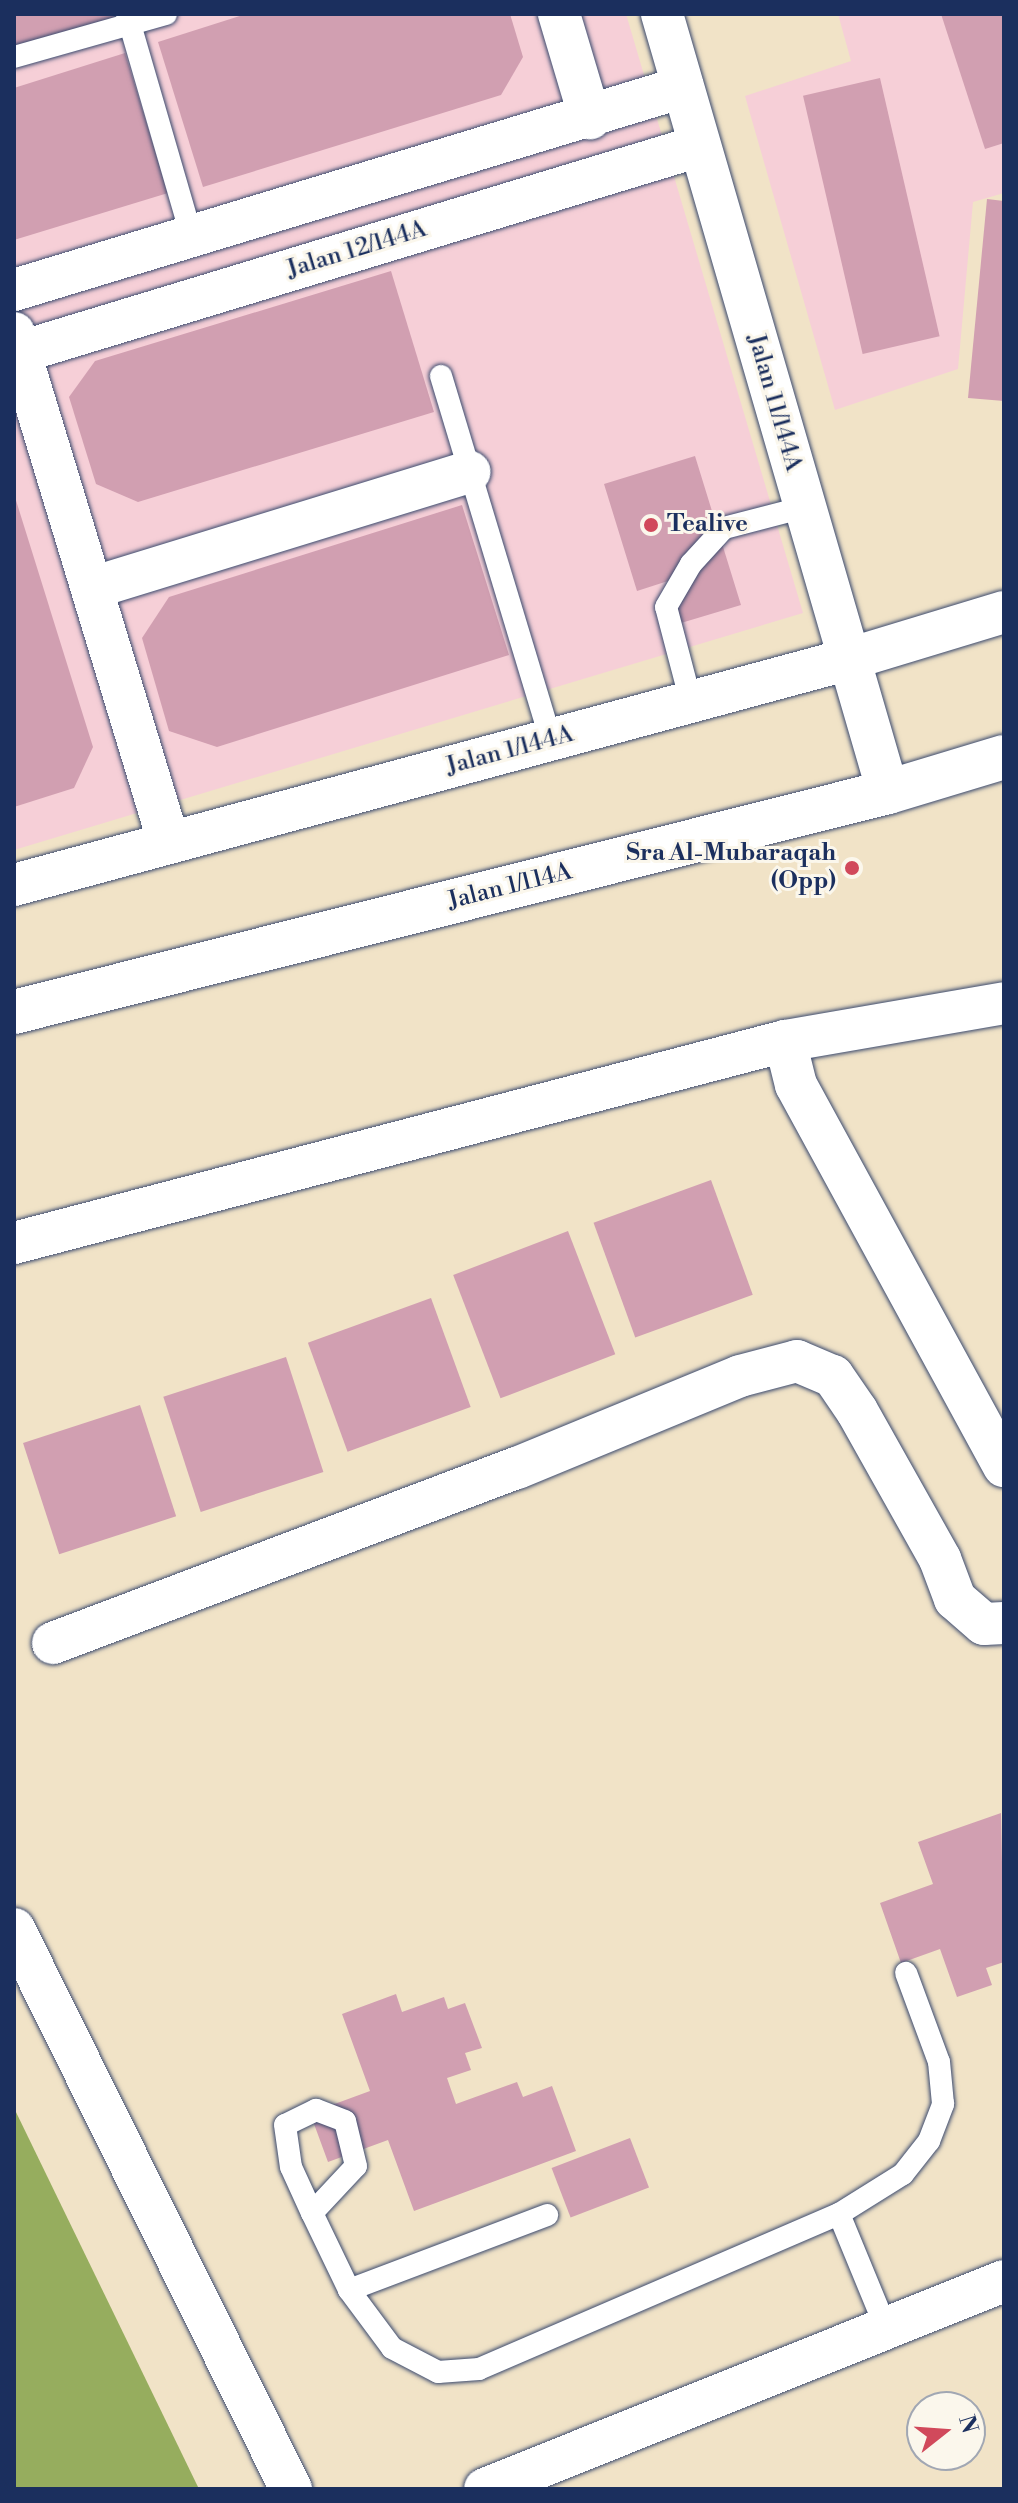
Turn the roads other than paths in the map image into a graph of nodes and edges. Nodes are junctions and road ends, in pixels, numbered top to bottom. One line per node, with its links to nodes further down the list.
1 (166, 14): 4 (lane)
2 (559, 14): 7 (street)
3 (662, 14): 6 (street, Jalan 11/144A)
4 (128, 19): 5 (lane); 9 (lane)
5 (14, 57)
6 (683, 87): 7 (street); 8 (street, Jalan 11/144A)
7 (590, 118): 9 (street)
8 (699, 146): 11 (street, Jalan 12/144A); 14 (street, Jalan 11/144A)
9 (192, 238): 10 (street)
10 (14, 290)
11 (16, 346): 15 (street)
12 (441, 376): 13 (lane)
13 (470, 472): 15 (street); 19 (lane)
14 (805, 507): 17 (street, Jalan 11/144A); 18 (lane)
15 (92, 588): 22 (street)
16 (1004, 612): 17 (street, Jalan 1/144A)
17 (849, 659): 18 (street, Jalan 1/144A); 21 (street, Jalan 11/144A)
18 (691, 702): 19 (street, Jalan 1/144A)
19 (551, 740): 22 (street, Jalan 1/144A)
20 (1004, 757): 21 (street, Jalan 1/114A)
21 (888, 792): 25 (street, Jalan 1/114A)
22 (169, 843): 23 (street, Jalan 1/144A)
23 (14, 885)
24 (1004, 1003): 26 (street)
25 (14, 1012)
26 (785, 1041): 27 (street); 28 (street)
27 (14, 1243)
28 (1004, 1466)
29 (1004, 1623): 30 (street)
30 (53, 1643)
31 (14, 1929): 39 (street)
32 (906, 1973): 34 (lane)
33 (312, 2213): 37 (lane)
34 (839, 2214): 37 (lane); 38 (lane)
35 (547, 2215): 37 (lane)
36 (1004, 2281): 38 (street)
37 (349, 2290)
38 (886, 2328): 40 (street)
39 (291, 2489)
40 (485, 2489)

